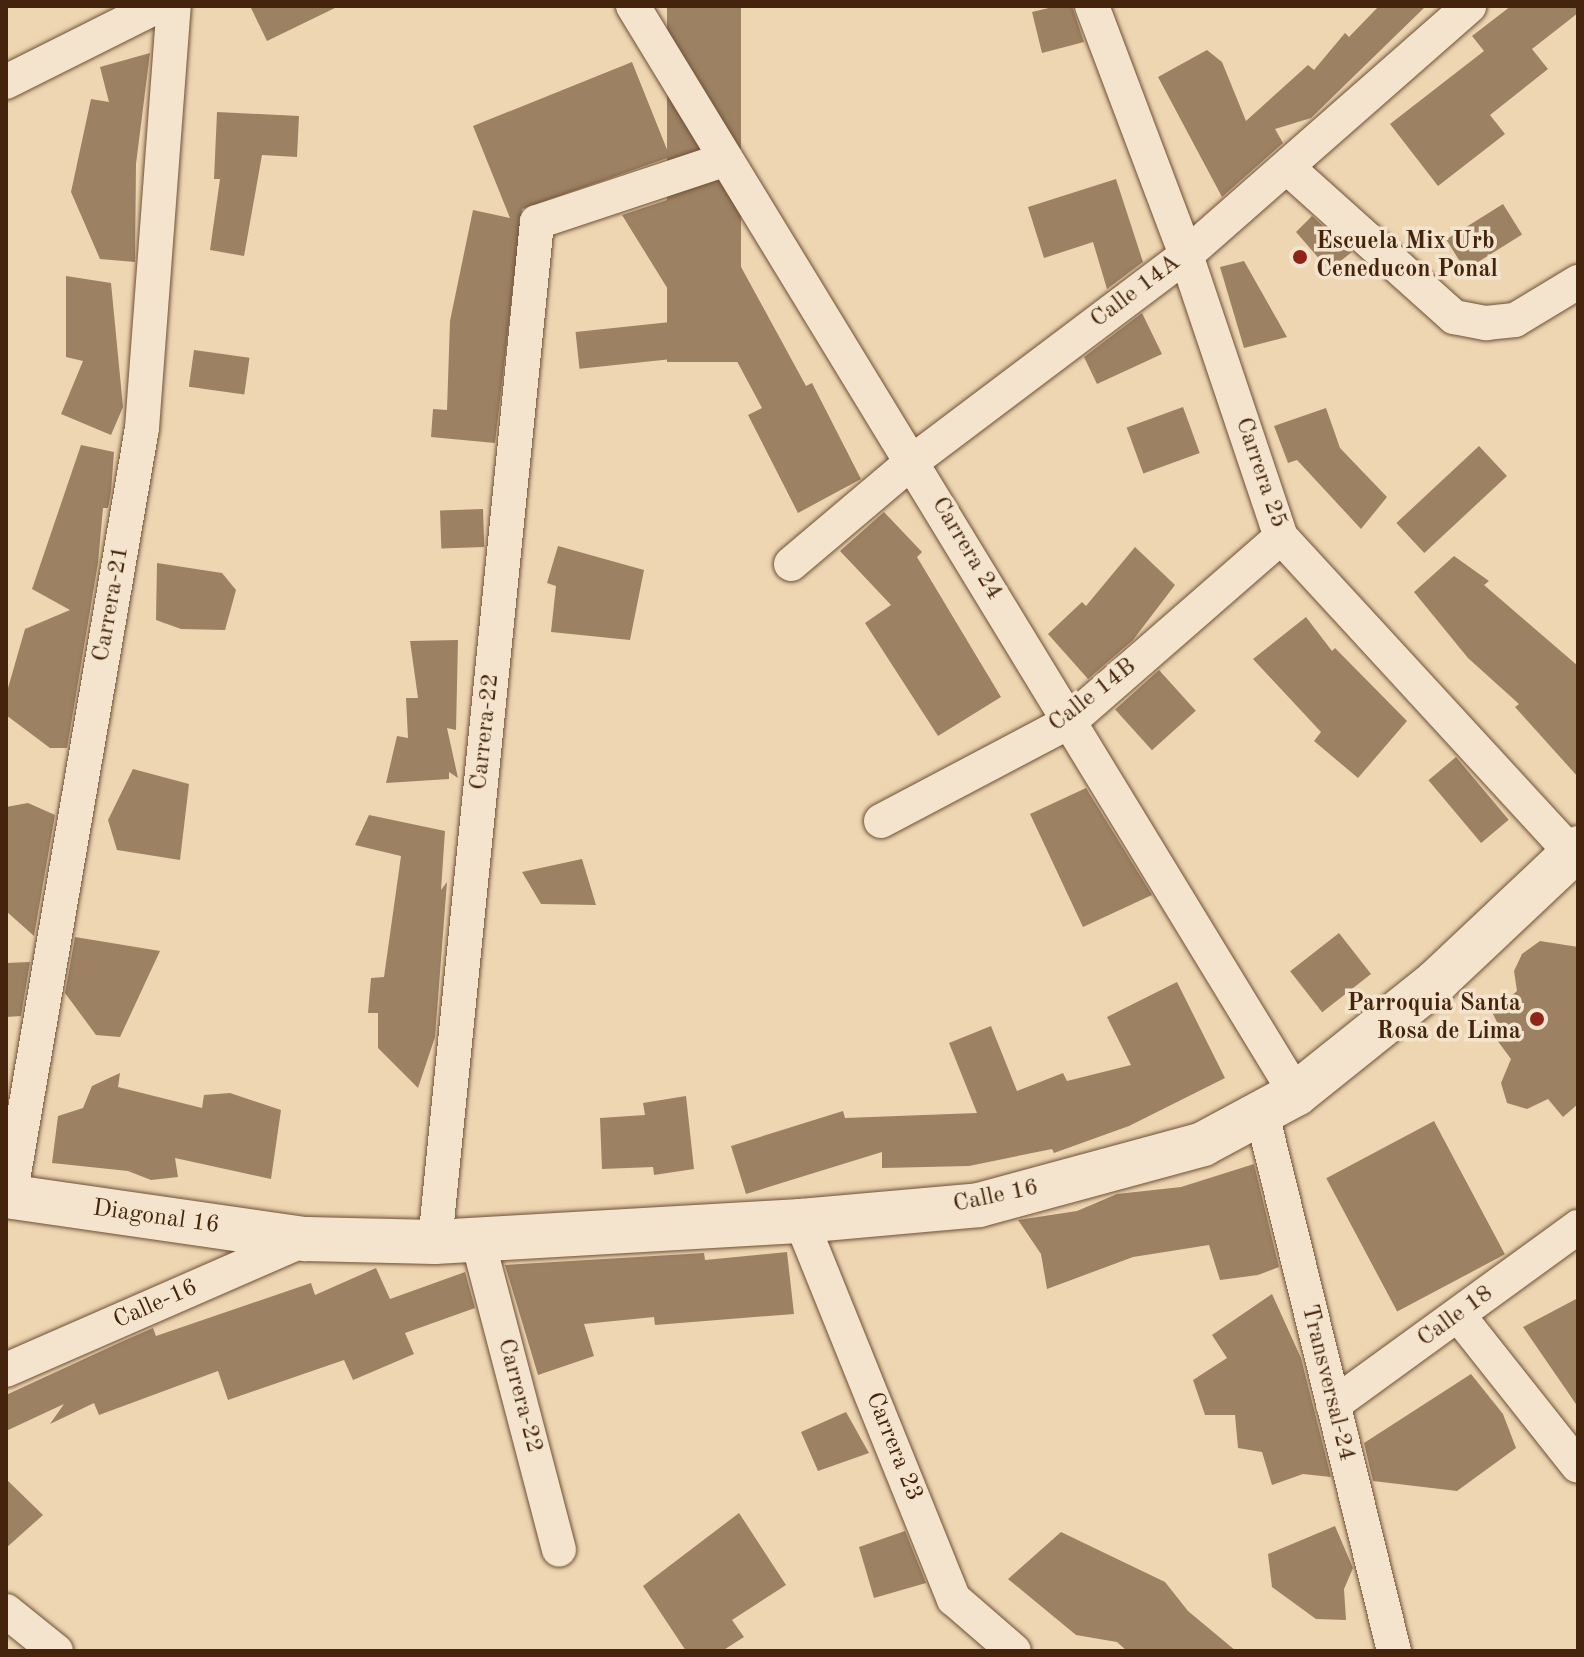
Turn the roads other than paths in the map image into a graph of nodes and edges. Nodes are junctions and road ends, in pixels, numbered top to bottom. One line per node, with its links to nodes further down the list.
1 (158, 6): 6 (street)
2 (174, 6): 18 (street, Carrera-21)
3 (633, 6): 7 (street, Carrera 24)
4 (1092, 6): 9 (street, Carrera 25)
5 (1469, 6): 8 (street, Calle 14A)
6 (6, 82)
7 (726, 159): 11 (street, Carrera 24); 23 (street, Carrera-22)
8 (1289, 169): 9 (street, Calle 14A); 10 (street)
9 (1186, 255): 11 (street, Calle 14A); 12 (street, Carrera 25)
10 (1578, 282)
11 (913, 461): 13 (street, Calle 14A); 14 (street, Carrera 24)
12 (1281, 537): 14 (street, Calle 14B); 16 (street, Carrera 25)
13 (791, 564)
14 (1069, 722): 15 (street, Calle 14B); 17 (street, Carrera 24)
15 (881, 821)
16 (1575, 851): 17 (street, Calle 16)
17 (1279, 1104): 19 (street, Calle 16); 26 (street, Transversal-24)
18 (8, 1197): 21 (street, Diagonal 16)
19 (801, 1221): 22 (street, Calle 16); 31 (street, Carrera 23)
20 (1578, 1227): 24 (street, Calle 18)
21 (306, 1239): 23 (street, Calle 16); 25 (street, Calle-16)
22 (478, 1241): 23 (street, Calle 16); 28 (street, Carrera-22)
23 (435, 1242)
24 (1459, 1316): 26 (street, Calle 18); 27 (street)
25 (6, 1370)
26 (1333, 1405): 32 (street, Transversal-24)
27 (1578, 1466)
28 (559, 1550)
29 (6, 1611): 30 (street)
30 (56, 1651)
31 (1014, 1651)
32 (1394, 1651)

